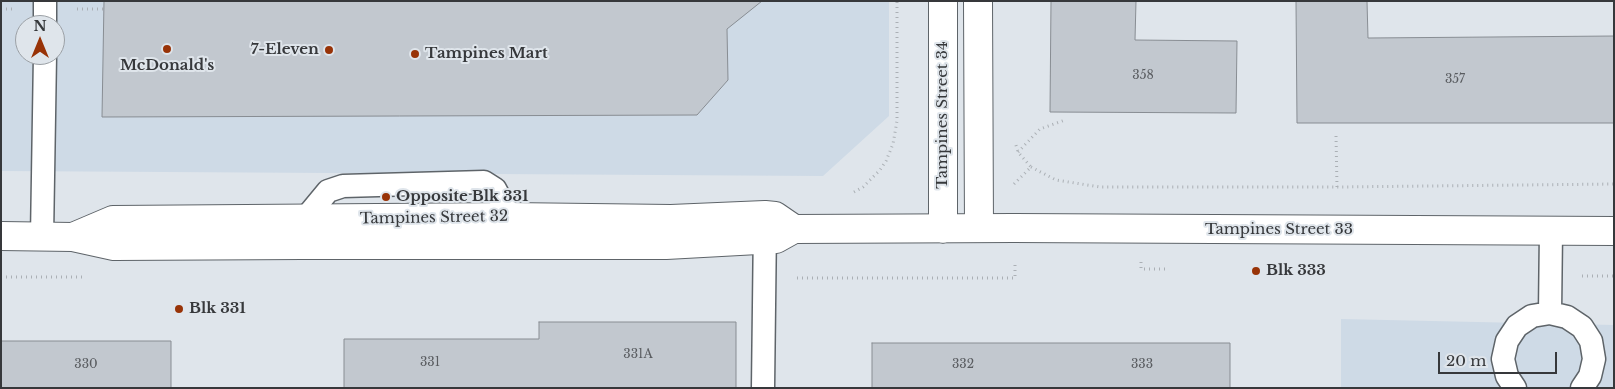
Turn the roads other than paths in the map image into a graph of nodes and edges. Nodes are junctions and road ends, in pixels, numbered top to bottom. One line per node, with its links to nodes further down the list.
1 (45, 1): 4 (lane)
2 (943, 1): 10 (street, Tampines Street 34)
3 (978, 1): 9 (street)
4 (45, 15)
5 (45, 65): 14 (lane)
6 (510, 217): 7 (street, Tampines Street 32); 7 (lane); 8 (street, Tampines Street 32)
7 (304, 220): 15 (street, Tampines Street 32)
8 (765, 227): 10 (street, Tampines Street 32); 15 (street, Tampines Street 32); 17 (lane)
9 (979, 228): 10 (street, Tampines Street 33); 11 (street, Tampines Street 33)
10 (944, 229)
11 (1551, 231): 12 (street, Tampines Street 33); 16 (lane)
12 (1614, 231)
13 (1, 236): 14 (street, Tampines Street 32)
14 (42, 237): 15 (street, Tampines Street 32)
15 (73, 237)
16 (1550, 313): 18 (lane); 19 (lane)
17 (763, 388)
18 (1515, 388)
19 (1582, 388)

